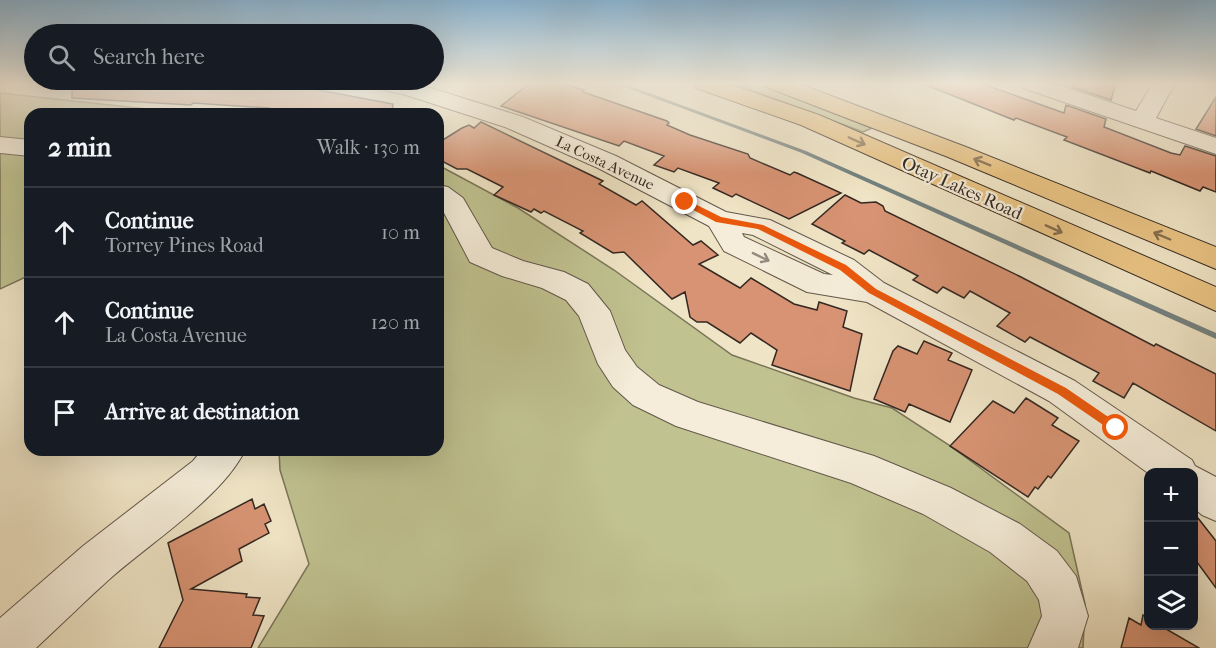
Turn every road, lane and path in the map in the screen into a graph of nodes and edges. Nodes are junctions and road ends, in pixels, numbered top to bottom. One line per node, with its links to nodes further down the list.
1 (488, 113): 14 (street, La Costa Avenue)
2 (791, 113): 12 (main road, Otay Lakes Road, one-way to 12)
3 (856, 113): 11 (main road, Otay Lakes Road, one-way to 3)
4 (1117, 113): 6 (street)
5 (1147, 113): 6 (street)
6 (1142, 122): 8 (street)
7 (0, 145): 9 (street)
8 (1216, 146)
9 (24, 147)
10 (444, 197): 16 (street)
11 (1216, 259)
12 (1216, 300)
13 (221, 456): 15 (street)
14 (1201, 487)
15 (11, 640)
16 (1052, 648)

